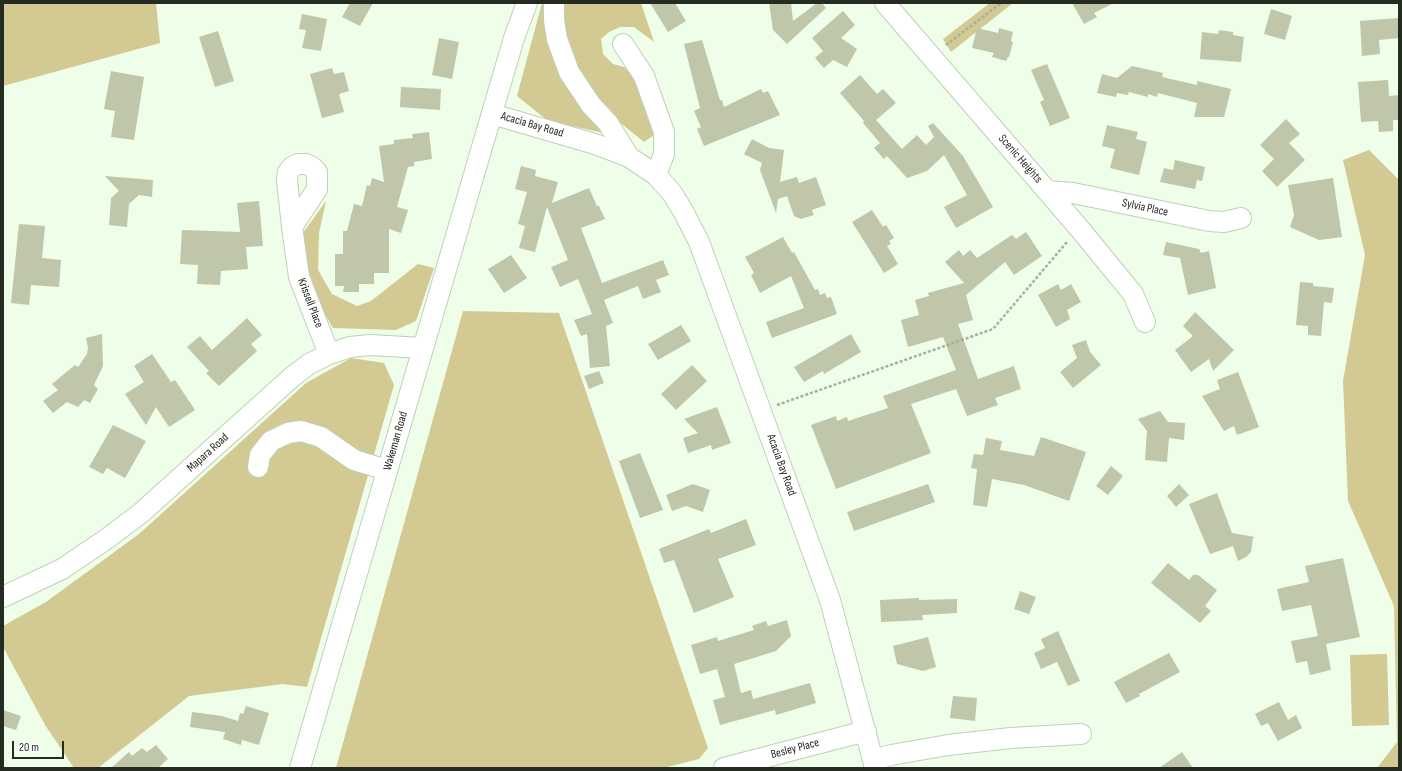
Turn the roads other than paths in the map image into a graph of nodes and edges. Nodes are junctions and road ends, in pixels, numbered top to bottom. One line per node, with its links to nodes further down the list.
1 (527, 3): 5 (street, Acacia Bay Road)
2 (554, 3): 6 (street)
3 (884, 3): 8 (street, Scenic Heights)
4 (623, 44): 7 (street)
5 (492, 114): 6 (street, Acacia Bay Road); 12 (street, Wakeman Road)
6 (629, 157): 7 (street, Acacia Bay Road)
7 (656, 175): 17 (street, Acacia Bay Road)
8 (1048, 191): 9 (street, Sylvia Place); 11 (street, Scenic Heights)
9 (1241, 218)
10 (292, 227): 13 (street, Krissell Place)
11 (1145, 322)
12 (423, 348): 13 (street, Mapara Road); 15 (street, Wakeman Road)
13 (329, 354): 16 (street, Mapara Road)
14 (258, 467): 15 (street)
15 (387, 470): 20 (street, Wakeman Road)
16 (3, 597)
17 (866, 730): 19 (street, Acacia Bay Road); 21 (street, Besley Place)
18 (1081, 734): 19 (street)
19 (874, 764)
20 (300, 768)
21 (724, 768)

